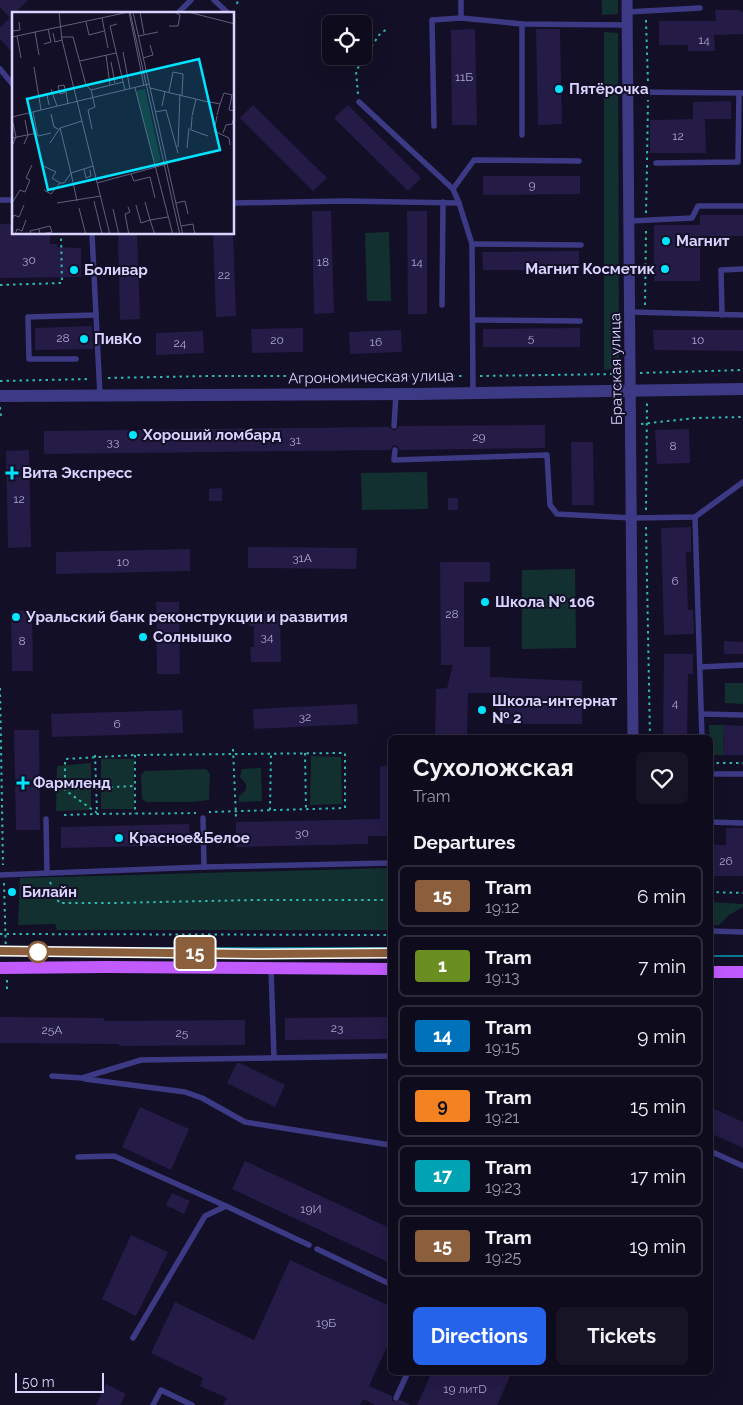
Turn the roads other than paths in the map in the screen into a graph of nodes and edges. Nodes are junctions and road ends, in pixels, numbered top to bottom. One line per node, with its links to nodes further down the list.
1 (191, 0): 6 (lane)
2 (214, 0): 7 (lane)
3 (461, 0): 8 (lane)
4 (627, 6): 5 (lane); 10 (street, Братская улица)
5 (700, 8)
6 (179, 12)
7 (226, 12)
8 (461, 18): 9 (lane); 16 (lane)
9 (522, 24): 10 (lane); 17 (lane)
10 (627, 25): 13 (street, Братская улица)
11 (0, 68): 12 (lane)
12 (12, 83)
13 (629, 92): 14 (lane); 25 (street, Братская улица)
14 (741, 93): 19 (lane)
15 (359, 102): 20 (lane)
16 (434, 126)
17 (522, 134)
18 (579, 161): 20 (lane)
19 (656, 163)
20 (453, 189): 22 (lane)
21 (443, 202): 22 (lane); 23 (lane); 30 (lane)
22 (459, 203): 27 (lane)
23 (235, 204)
24 (743, 206): 25 (lane)
25 (630, 221): 31 (street, Братская улица)
26 (92, 235): 32 (lane)
27 (472, 244): 28 (lane); 35 (lane)
28 (581, 245)
29 (743, 269): 33 (lane)
30 (442, 305)
31 (630, 312): 33 (lane); 38 (street, Братская улица)
32 (96, 315): 37 (lane); 43 (lane)
33 (722, 315): 34 (lane)
34 (743, 315)
35 (473, 320): 36 (lane); 40 (lane)
36 (580, 320)
37 (76, 359)
38 (630, 390): 39 (street, Агрономическая улица); 40 (street, Агрономическая улица); 48 (street, Братская улица)
39 (743, 390)
40 (473, 393): 41 (street, Агрономическая улица)
41 (396, 394): 43 (street, Агрономическая улица); 44 (lane)
42 (0, 396): 43 (street, Агрономическая улица)
43 (100, 396)
44 (394, 426)
45 (395, 450): 48 (lane)
46 (743, 482): 47 (lane)
47 (695, 517): 48 (lane); 50 (lane)
48 (632, 518): 53 (street, Братская улица)
49 (743, 664): 50 (lane)
50 (700, 667): 51 (lane)
51 (702, 714): 52 (lane); 54 (lane)
52 (743, 716)
53 (633, 735)
54 (702, 735)
55 (713, 774): 56 (lane)
56 (743, 774)
57 (203, 818): 62 (lane)
58 (46, 819): 63 (lane)
59 (713, 822): 60 (lane)
60 (743, 823)
61 (388, 863): 62 (lane)
62 (204, 867): 63 (lane)
63 (47, 873): 64 (lane)
64 (2, 875)
65 (713, 931): 66 (lane)
66 (743, 932)
67 (3, 968): 68 (main road)
68 (271, 968): 69 (main road); 73 (lane)
69 (388, 969)
70 (713, 972): 71 (main road)
71 (743, 972)
72 (388, 1056): 73 (lane)
73 (274, 1057): 75 (lane)
74 (52, 1076): 75 (lane)
75 (82, 1078): 76 (lane)
76 (388, 1145)
77 (713, 1152): 79 (lane)
78 (78, 1157): 80 (lane)
79 (743, 1166)
80 (226, 1206): 81 (lane); 84 (lane)
81 (309, 1245)
82 (317, 1248): 83 (lane)
83 (388, 1283)
84 (133, 1338)
85 (407, 1375): 86 (lane)
86 (396, 1398)
87 (153, 1405): 88 (lane)
88 (192, 1405)

